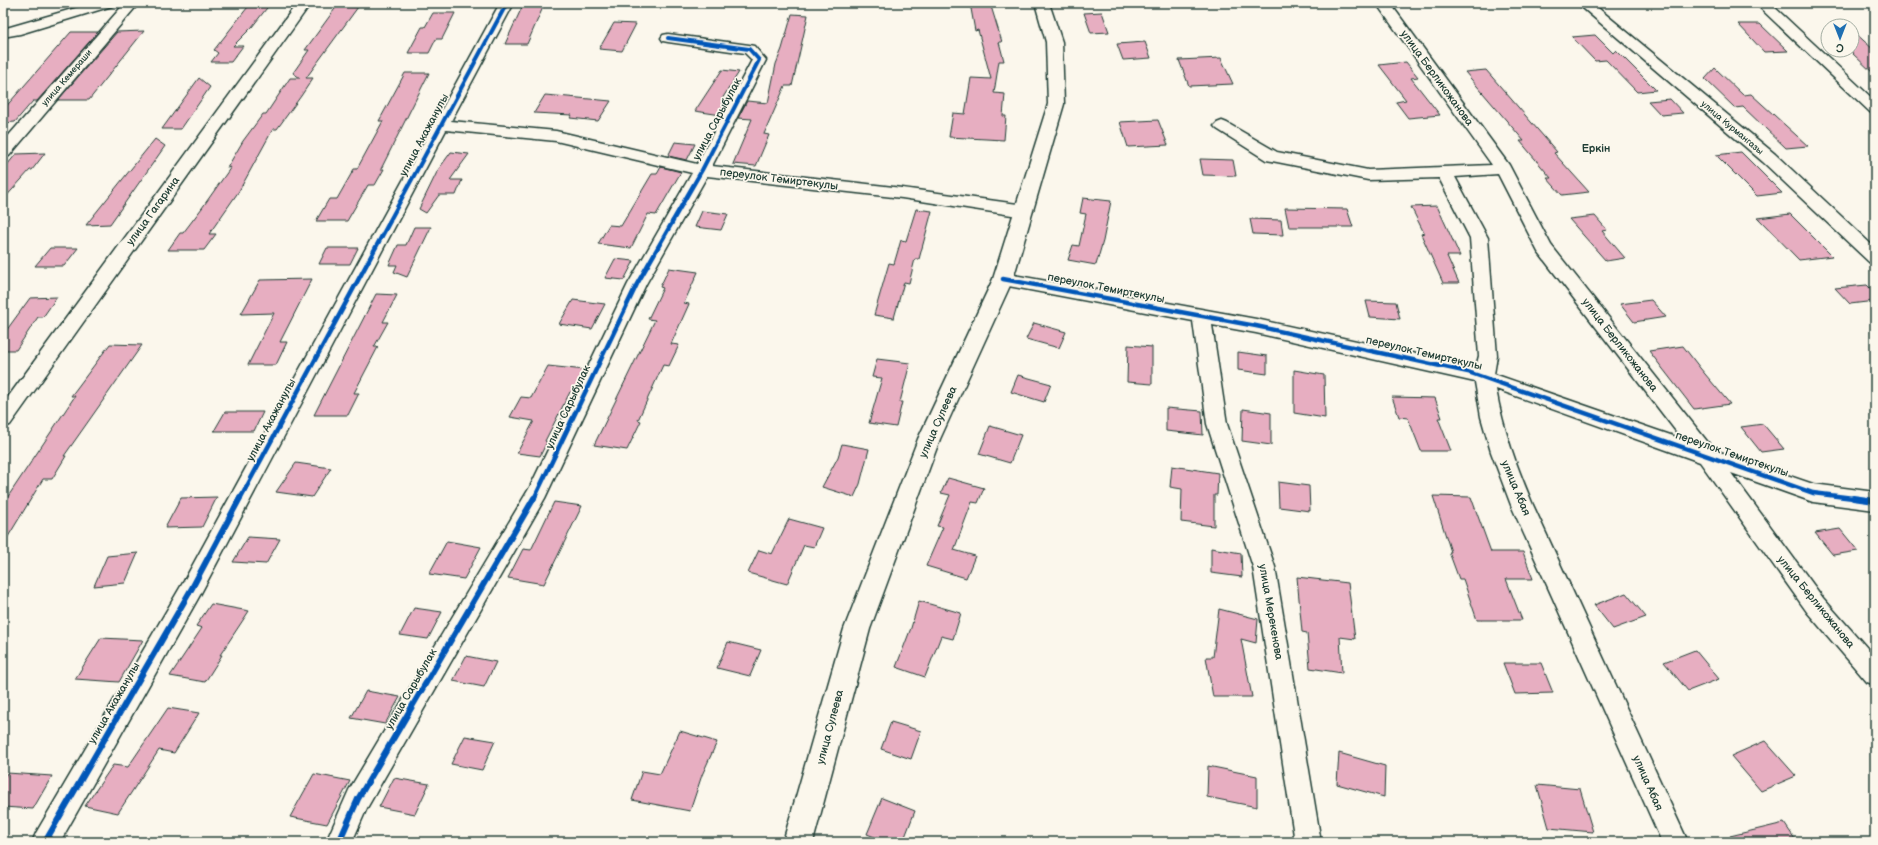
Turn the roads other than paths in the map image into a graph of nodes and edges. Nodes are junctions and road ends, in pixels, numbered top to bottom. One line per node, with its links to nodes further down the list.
1 (107, 3): 9 (street)
2 (132, 3): 14 (street, улица Кемераши)
3 (304, 3): 23 (street, улица Гагарина)
4 (507, 3): 12 (street, улица Акажанулы)
5 (1042, 3): 18 (main road, улица Сулеева)
6 (1383, 3): 15 (street, улица Берликожанова)
7 (1584, 3): 19 (street, улица Курмангазы)
8 (1762, 3): 11 (street)
9 (3, 33)
10 (668, 38): 16 (street, улица Сарыбулак)
11 (1875, 109)
12 (441, 125): 16 (street, переулок Темиртекулы); 27 (street, улица Акажанулы)
13 (1222, 126): 17 (street)
14 (3, 152)
15 (1503, 169): 17 (street); 24 (street, улица Берликожанова)
16 (702, 170): 18 (street, переулок Темиртекулы); 28 (street, улица Сарыбулак)
17 (1444, 173): 22 (street, улица Абая)
18 (1024, 210): 20 (main road, улица Сулеева)
19 (1875, 258)
20 (1003, 279): 21 (street, переулок Темиртекулы); 29 (main road, улица Сулеева)
21 (1202, 316): 22 (street, переулок Темиртекулы); 30 (street, улица Мерекенова)
22 (1484, 378): 24 (street, переулок Темиртекулы); 31 (street, улица Абая)
23 (3, 419)
24 (1707, 456): 25 (street, переулок Темиртекулы); 26 (street, улица Берликожанова)
25 (1875, 501)
26 (1875, 674)
27 (45, 842)
28 (339, 842)
29 (798, 842)
30 (1308, 842)
31 (1675, 842)

